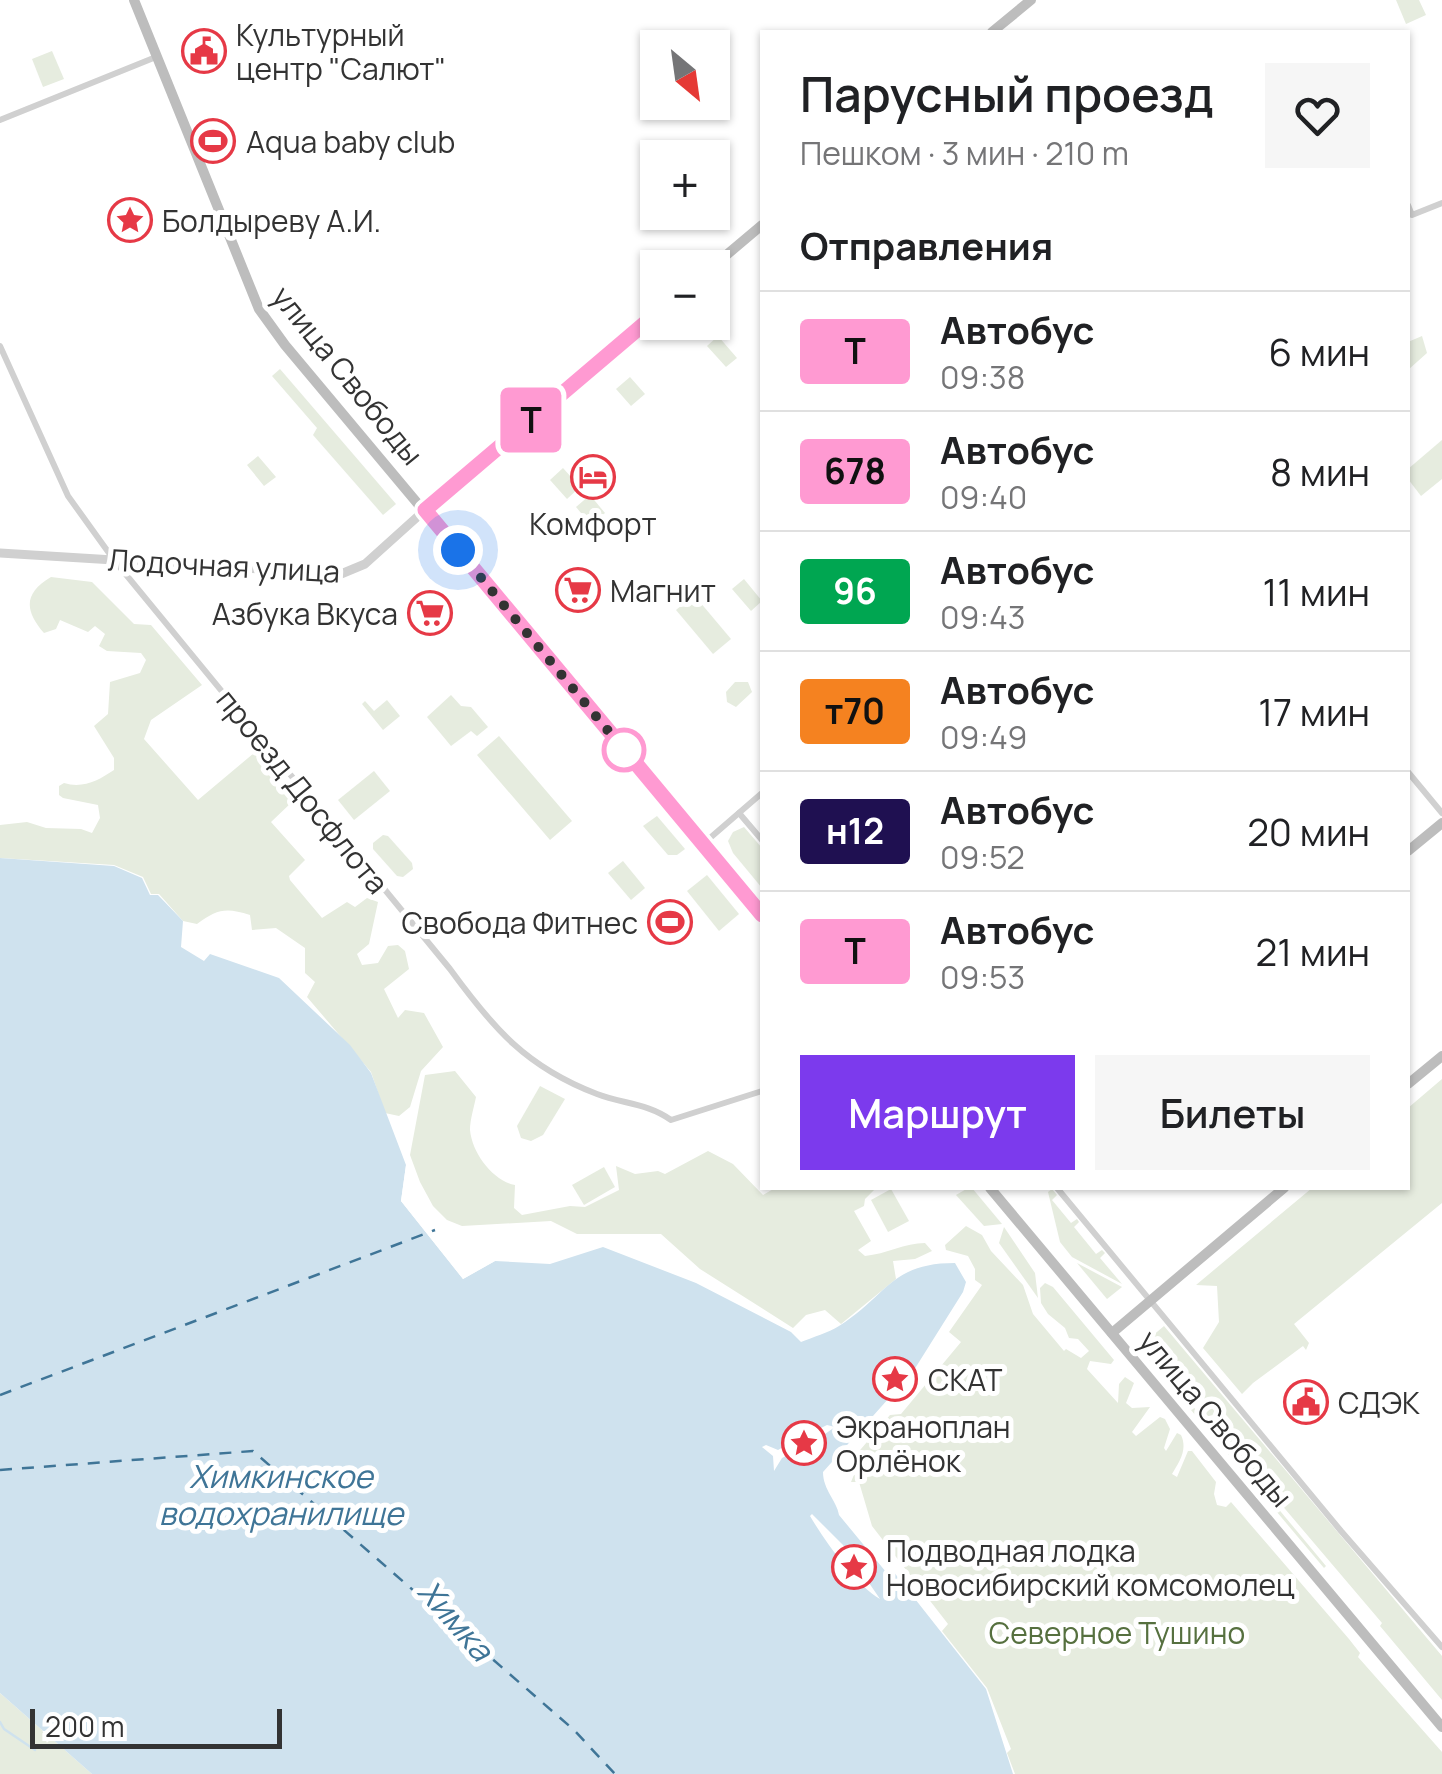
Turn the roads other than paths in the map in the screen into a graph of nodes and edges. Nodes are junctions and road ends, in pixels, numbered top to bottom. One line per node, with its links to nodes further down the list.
1 (134, 0): 4 (main road, улица Свободы)
2 (1032, 0): 3 (main road)
3 (994, 30)
4 (156, 57): 5 (street); 12 (main road, улица Свободы)
5 (0, 120)
6 (1442, 203): 7 (street)
7 (1410, 210)
8 (760, 227): 9 (main road)
9 (730, 252)
10 (640, 327): 12 (main road)
11 (0, 346): 14 (street, проезд Досфлота)
12 (425, 510): 14 (street, Лодочная улица); 21 (main road, улица Свободы)
13 (0, 553): 14 (street, Лодочная улица)
14 (114, 560): 26 (street, проезд Досфлота)
15 (1410, 774): 18 (street)
16 (760, 796): 17 (street)
17 (740, 813): 20 (street); 21 (street)
18 (1442, 813)
19 (1442, 823): 22 (main road)
20 (760, 838)
21 (702, 844): 23 (main road, улица Свободы)
22 (1410, 850)
23 (760, 913)
24 (1442, 1056): 25 (main road)
25 (1410, 1082)
26 (760, 1091)
27 (998, 1190): 31 (main road, улица Свободы)
28 (1059, 1190): 30 (street)
29 (1282, 1190): 30 (main road)
30 (1151, 1302): 31 (main road); 32 (street)
31 (1112, 1332): 33 (main road, улица Свободы)
32 (1442, 1647)
33 (1442, 1727)

